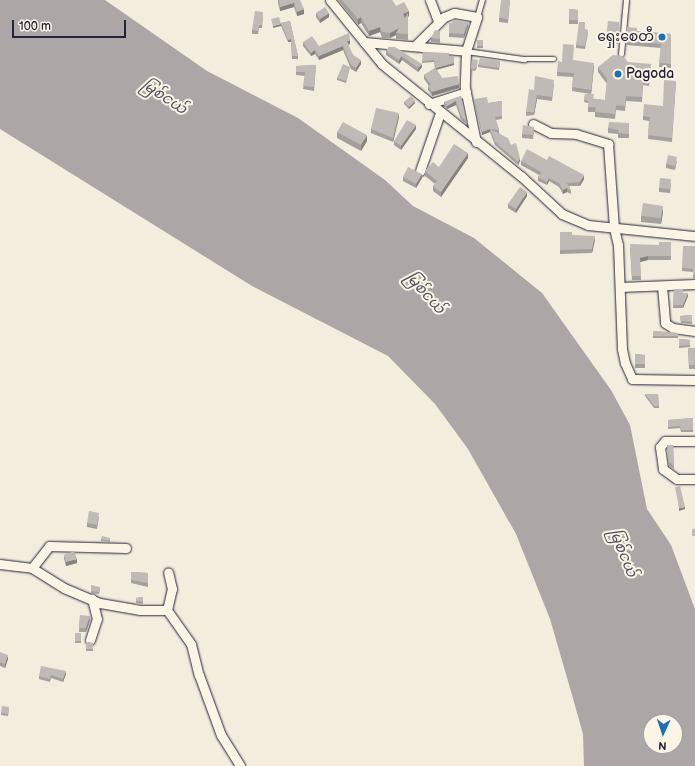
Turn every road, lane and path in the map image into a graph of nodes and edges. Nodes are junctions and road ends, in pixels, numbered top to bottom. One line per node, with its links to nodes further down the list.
1 (330, 0): 7 (street)
2 (430, 0): 6 (street)
3 (482, 0): 5 (lane)
4 (626, 0): 10 (lane)
5 (477, 17): 6 (street); 9 (street)
6 (438, 21): 8 (street)
7 (364, 42): 8 (street); 13 (street)
8 (416, 45): 9 (street)
9 (466, 51): 11 (lane); 12 (street)
10 (621, 54)
11 (554, 59)
12 (466, 92): 13 (street); 16 (street)
13 (429, 104): 14 (street)
14 (440, 113): 16 (street); 17 (street)
15 (533, 124): 18 (street)
16 (476, 142): 18 (street)
17 (420, 171)
18 (614, 228): 19 (street); 22 (street)
19 (695, 236)
20 (695, 284): 21 (street)
21 (662, 286): 22 (street); 23 (street)
22 (620, 287): 24 (street)
23 (695, 331)
24 (695, 380)
25 (695, 441): 26 (street)
26 (695, 479)
27 (126, 548): 29 (street)
28 (0, 564): 29 (street)
29 (32, 568): 31 (street)
30 (168, 572): 32 (street)
31 (92, 599): 32 (street); 33 (street)
32 (168, 610): 34 (street)
33 (90, 640)
34 (240, 766)

